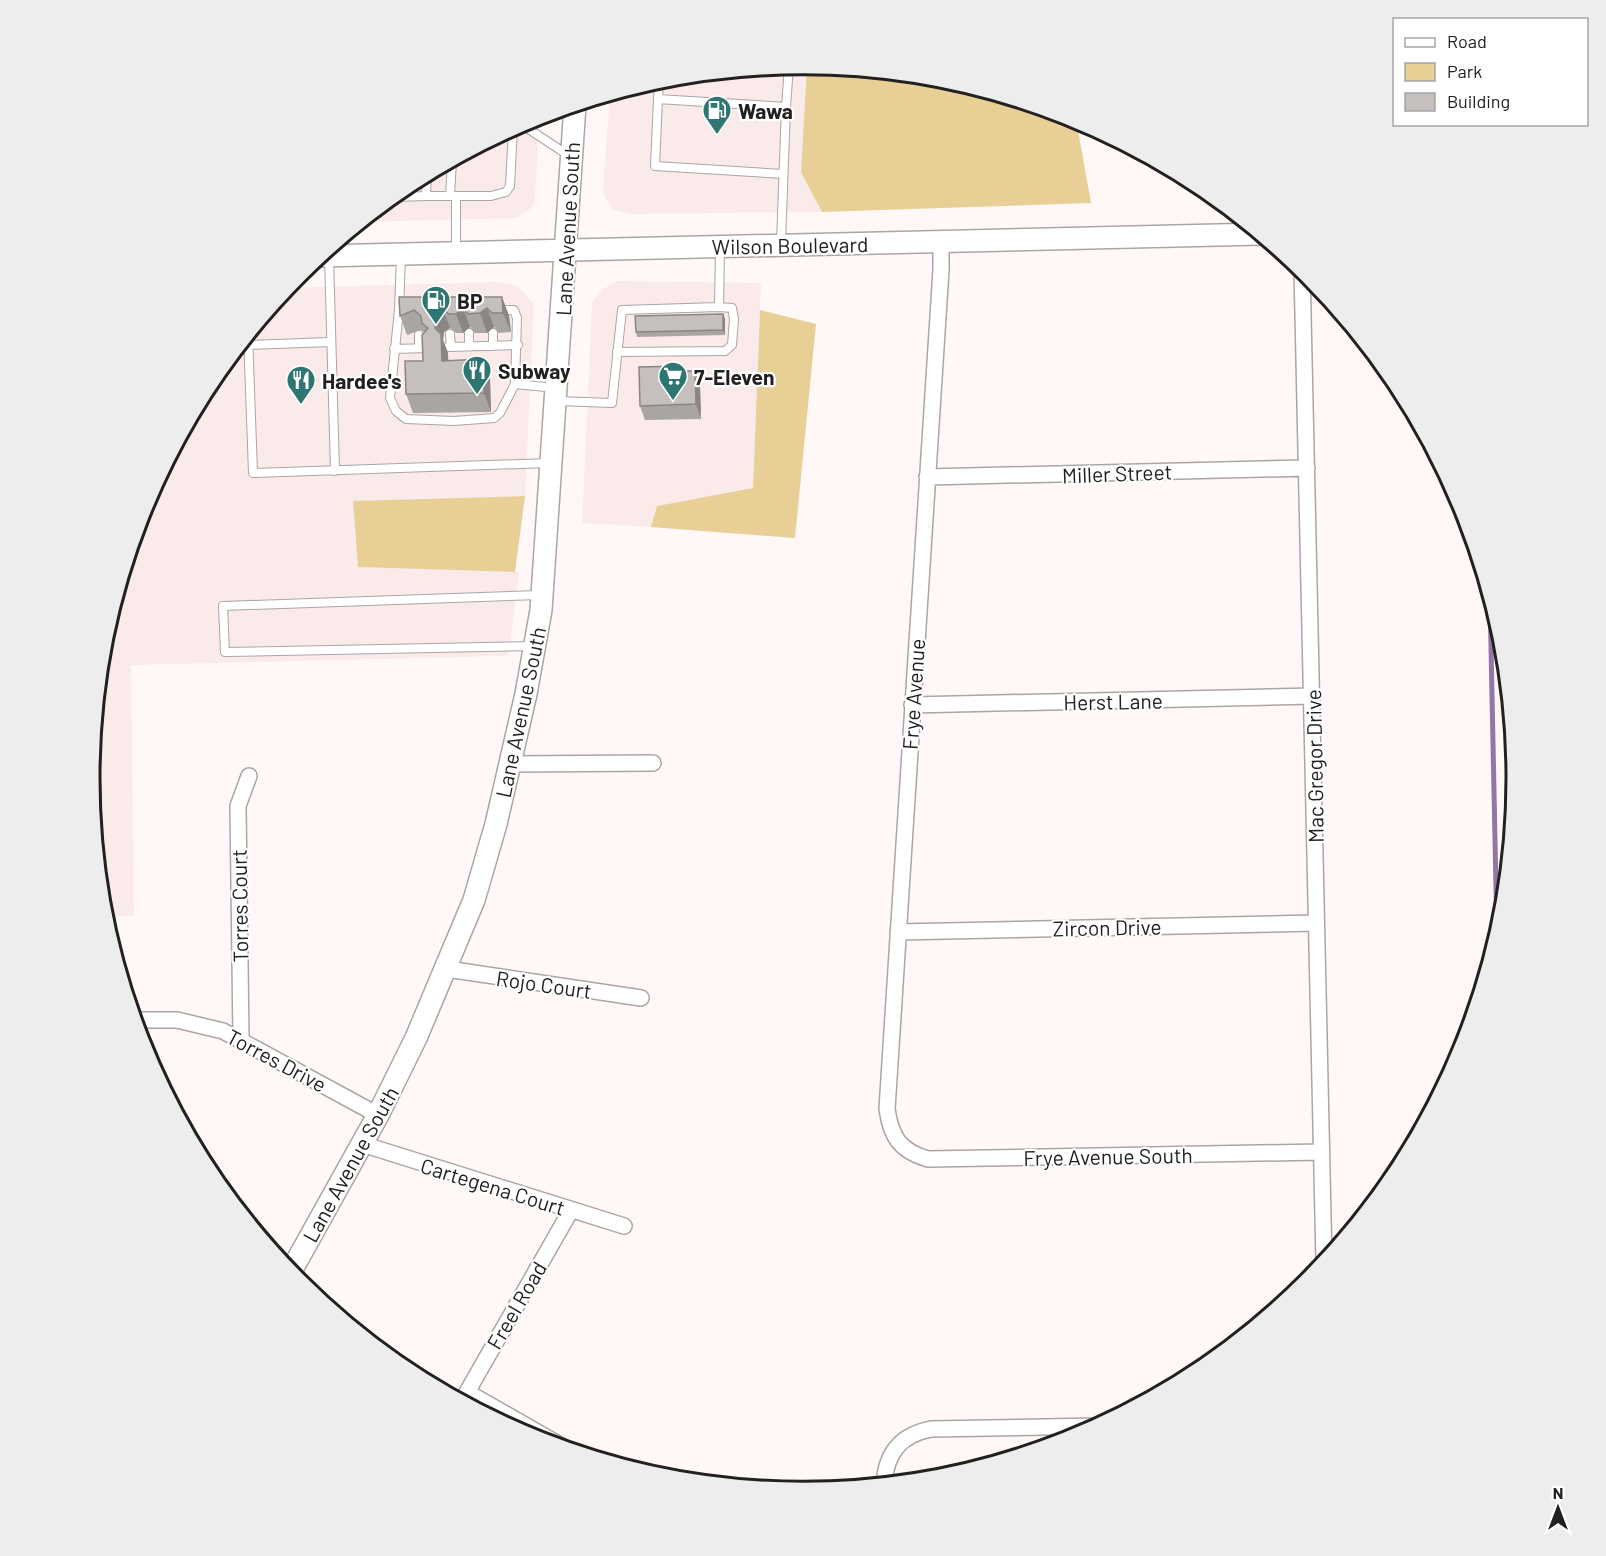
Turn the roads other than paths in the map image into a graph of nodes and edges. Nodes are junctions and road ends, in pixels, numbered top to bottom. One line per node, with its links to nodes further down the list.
1 (788, 76): 4 (lane)
2 (658, 91): 3 (lane)
3 (658, 99): 4 (lane); 10 (lane)
4 (786, 107): 10 (lane)
5 (574, 113): 8 (main road, Lane Avenue South)
6 (529, 131): 8 (lane)
7 (512, 138): 13 (lane)
8 (570, 157): 19 (main road, Lane Avenue South)
9 (452, 169): 13 (lane)
10 (783, 174): 17 (lane)
11 (427, 184): 12 (lane)
12 (426, 196): 13 (lane); 14 (lane)
13 (453, 196): 20 (lane)
14 (407, 197)
15 (1249, 234): 16 (main road, Wilson Boulevard)
16 (941, 242): 17 (main road, Wilson Boulevard); 47 (street, Frye Avenue)
17 (781, 245): 18 (main road, Wilson Boulevard)
18 (720, 246): 19 (main road, Wilson Boulevard); 25 (lane)
19 (565, 250): 20 (main road, Wilson Boulevard); 43 (main road, Lane Avenue South)
20 (456, 253): 21 (main road, Wilson Boulevard)
21 (401, 254): 22 (main road, Wilson Boulevard); 26 (lane)
22 (332, 256)
23 (325, 263): 33 (lane)
24 (1302, 283): 45 (street, Mac Gregor Drive)
25 (719, 307): 41 (lane); 41 (lane)
26 (399, 310): 28 (lane); 40 (lane)
27 (490, 312): 35 (lane)
28 (419, 316)
29 (450, 333): 36 (lane)
30 (469, 333): 36 (lane)
31 (492, 333): 37 (lane)
32 (419, 335): 38 (lane)
33 (331, 342): 34 (lane); 46 (lane)
34 (249, 345): 46 (lane)
35 (518, 345): 37 (lane); 42 (lane)
36 (469, 346): 37 (lane)
37 (493, 346)
38 (419, 348): 39 (lane); 40 (lane)
39 (429, 348)
40 (394, 349): 42 (lane)
41 (618, 352): 43 (lane)
42 (515, 384): 43 (lane)
43 (557, 394): 44 (main road, Lane Avenue South)
44 (551, 463): 46 (lane); 48 (main road, Lane Avenue South)
45 (1307, 468): 47 (street, Miller Street); 50 (street, Mac Gregor Drive)
46 (335, 471)
47 (927, 477): 51 (street, Frye Avenue)
48 (542, 595): 49 (main road, Lane Avenue South); 49 (lane)
49 (534, 646): 53 (main road, Lane Avenue South)
50 (1313, 696): 51 (street, Herst Lane); 55 (street, Mac Gregor Drive)
51 (912, 705): 56 (street, Frye Avenue)
52 (653, 763): 53 (street)
53 (511, 764): 57 (main road, Lane Avenue South)
54 (249, 776): 60 (street, Torres Court)
55 (1316, 923): 56 (street, Zircon Drive); 64 (street, Mac Gregor Drive)
56 (898, 932): 63 (street, Frye Avenue)
57 (447, 969): 58 (street, Rojo Court); 61 (main road, Lane Avenue South)
58 (642, 998)
59 (143, 1020): 60 (street, Torres Drive)
60 (241, 1039): 61 (street, Torres Drive)
61 (378, 1115): 62 (main road, Lane Avenue South)
62 (362, 1144): 65 (street, Cartegena Court); 68 (main road, Lane Avenue South)
63 (898, 1144): 64 (street, Frye Avenue South)
64 (1321, 1152): 67 (street, Mac Gregor Drive)
65 (571, 1210): 66 (street, Cartegena Court); 69 (street, Freel Road)
66 (624, 1226)
67 (1324, 1251)
68 (295, 1264)
69 (465, 1395)
70 (1073, 1426): 71 (street)
71 (885, 1476)

